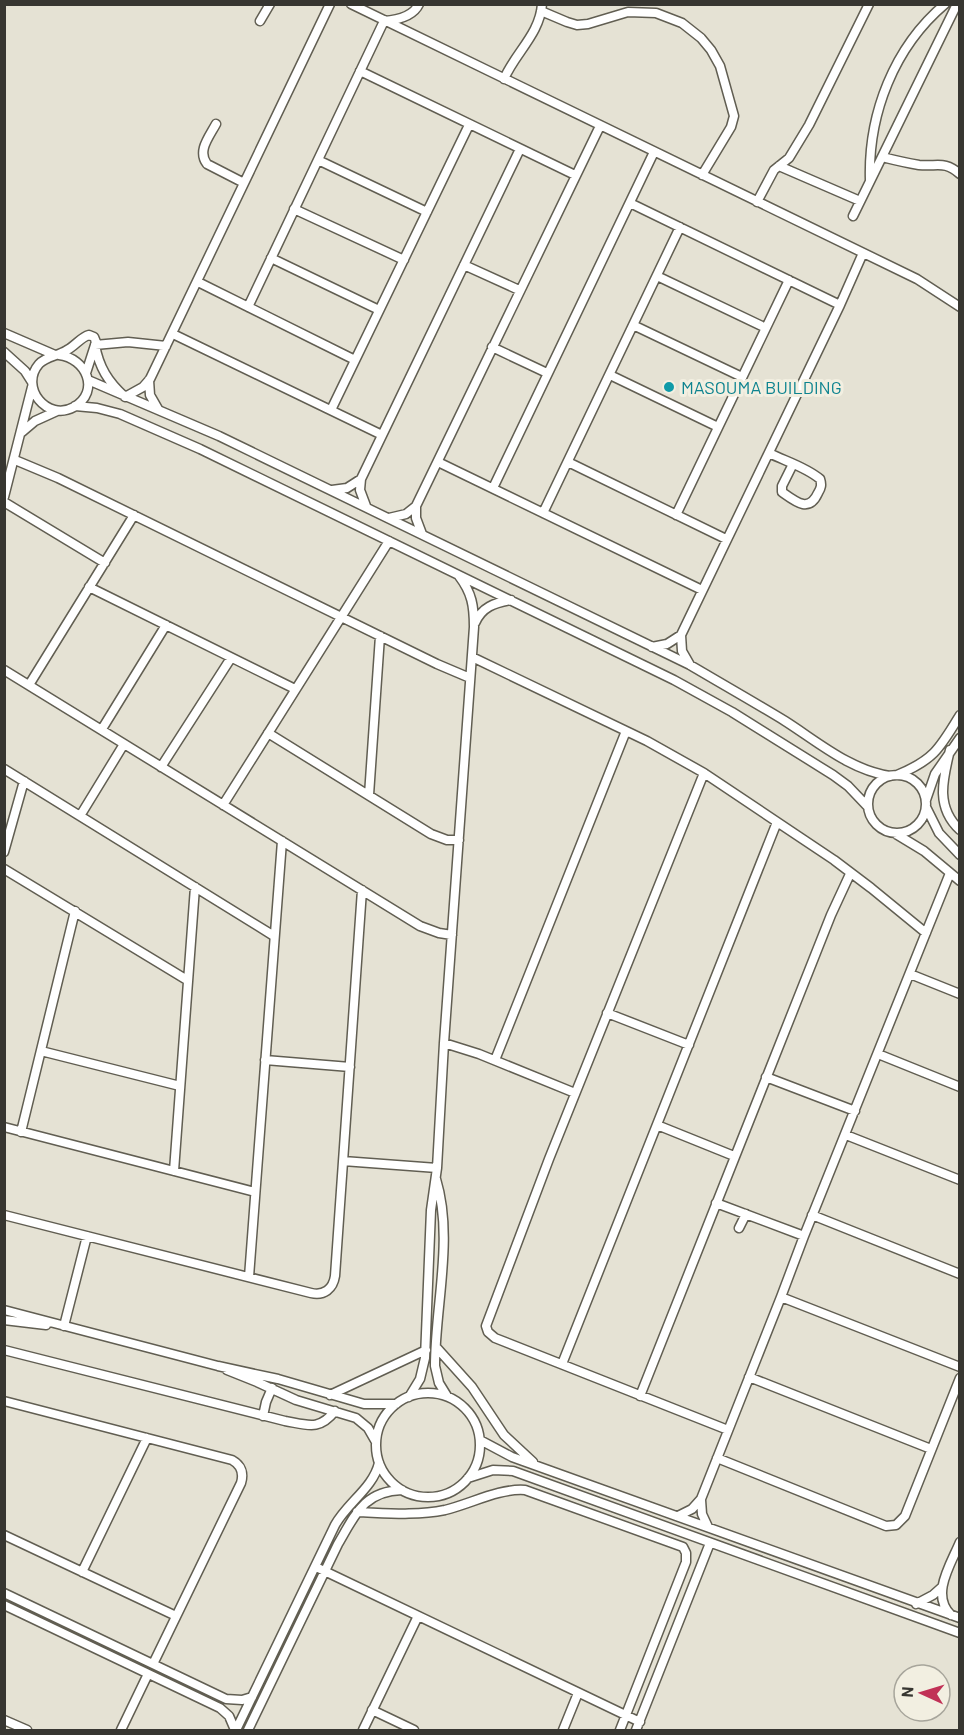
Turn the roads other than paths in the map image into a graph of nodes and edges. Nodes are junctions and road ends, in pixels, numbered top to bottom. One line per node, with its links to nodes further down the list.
1 (270, 4): 9 (street)
2 (330, 4): 25 (street)
3 (351, 4): 10 (street)
4 (419, 4): 10 (street)
5 (869, 4): 20 (street)
6 (945, 4): 24 (street)
7 (957, 4): 18 (street)
8 (541, 8): 12 (street); 23 (street)
9 (260, 21)
10 (384, 21): 11 (street); 12 (street)
11 (360, 71): 14 (street); 19 (street)
12 (504, 79): 15 (street)
13 (216, 124): 25 (street)
14 (469, 125): 16 (street); 30 (street)
15 (600, 126): 17 (street); 22 (street)
16 (520, 149): 22 (street); 36 (street)
17 (654, 152): 23 (street); 27 (street)
18 (882, 157): 21 (street); 24 (street)
19 (318, 160): 29 (street); 30 (street)
20 (778, 166): 26 (street); 28 (street)
21 (960, 174)
22 (575, 175): 40 (street)
23 (702, 175): 28 (street)
24 (870, 181): 26 (street)
25 (244, 183): 39 (street)
26 (860, 201): 31 (street)
27 (630, 202): 32 (street); 55 (street)
28 (758, 202): 33 (street)
29 (294, 209): 34 (street); 35 (street)
30 (427, 212): 35 (street)
31 (853, 216)
32 (680, 227): 37 (street); 38 (street)
33 (863, 253): 41 (street); 43 (street)
34 (271, 258): 42 (street); 44 (street)
35 (404, 260): 44 (street)
36 (464, 265): 40 (street); 68 (street)
37 (657, 276): 45 (street); 46 (street)
38 (789, 280): 41 (street); 46 (street)
39 (198, 282): 42 (street); 48 (street)
40 (519, 290): 51 (street)
41 (840, 305): 69 (street)
42 (248, 307): 54 (street)
43 (960, 307)
44 (379, 310): 54 (street)
45 (633, 325): 56 (street); 58 (street)
46 (766, 328): 58 (street)
47 (4, 333): 53 (street)
48 (172, 333): 50 (street); 64 (street)
49 (95, 345): 50 (street); 53 (street); 57 (street); 61 (street)
50 (166, 346): 59 (street)
51 (492, 347): 55 (street); 71 (street)
52 (4, 352): 60 (street)
53 (57, 355): 57 (street); 60 (street)
54 (355, 360): 64 (street)
55 (548, 373): 75 (street)
56 (610, 375): 66 (street); 72 (street)
57 (87, 377): 61 (street); 62 (street)
58 (742, 377): 66 (street)
59 (150, 379): 61 (street); 63 (street)
60 (32, 384): 65 (street); 67 (street)
61 (125, 397): 63 (street)
62 (75, 406): 65 (street); 87 (street)
63 (158, 409): 76 (street)
64 (331, 410): 68 (street)
65 (59, 411): 67 (street)
66 (718, 427): 83 (street)
67 (22, 433): 70 (street)
68 (382, 435): 74 (street)
69 (769, 453): 73 (street); 86 (street)
70 (15, 460): 77 (street); 82 (street)
71 (438, 462): 75 (street); 79 (street)
72 (568, 462): 81 (street); 83 (street)
73 (793, 464): 73 (street)
74 (361, 479): 76 (street); 80 (street)
75 (492, 489): 81 (street)
76 (330, 490): 80 (street)
77 (4, 497)
78 (4, 502): 88 (street)
79 (416, 506): 84 (street); 85 (street)
80 (366, 507): 84 (street)
81 (543, 513): 91 (street)
82 (134, 515): 88 (street); 93 (street)
83 (676, 515): 86 (street)
84 (388, 518): 85 (street)
85 (422, 535): 98 (street)
86 (726, 539): 91 (street)
87 (389, 541): 89 (street); 93 (street)
88 (105, 563): 90 (street)
89 (457, 574): 92 (street); 95 (street)
90 (89, 587): 94 (street); 104 (street)
91 (702, 590): 96 (street)
92 (511, 600): 95 (street); 121 (street)
93 (340, 616): 97 (street); 105 (street)
94 (166, 625): 100 (street); 107 (street)
95 (474, 627): 99 (street)
96 (681, 635): 98 (street); 101 (street)
97 (380, 636): 103 (street); 118 (street)
98 (651, 646): 101 (street)
99 (472, 657): 103 (street); 108 (street)
100 (231, 658): 105 (street); 113 (street)
101 (690, 665): 116 (street)
102 (4, 670): 104 (street)
103 (470, 678): 126 (street)
104 (29, 685): 107 (street)
105 (295, 689): 109 (street)
106 (960, 715): 116 (street)
107 (102, 729): 111 (street)
108 (626, 731): 115 (street); 149 (street)
109 (268, 733): 118 (street); 120 (street)
110 (960, 738): 112 (street)
111 (124, 744): 113 (street); 122 (street)
112 (950, 750): 119 (street); 124 (street)
113 (161, 767): 120 (street)
114 (4, 769): 117 (street)
115 (704, 773): 123 (street); 143 (street)
116 (893, 776): 119 (street); 121 (street)
117 (24, 781): 122 (street); 128 (street)
118 (369, 795): 126 (street)
119 (926, 804): 125 (street); 129 (street)
120 (223, 805): 127 (street)
121 (868, 807): 125 (street)
122 (80, 816): 134 (street)
123 (777, 822): 132 (street); 145 (street)
124 (960, 830)
125 (896, 834): 131 (street)
126 (459, 840): 138 (street)
127 (282, 841): 135 (street); 139 (street)
128 (4, 852)
129 (960, 855)
130 (4, 869): 136 (street)
131 (950, 873): 133 (street); 137 (street)
132 (850, 874): 137 (street); 151 (street)
133 (960, 881)
134 (195, 887): 139 (street); 141 (street)
135 (362, 890): 138 (street); 150 (street)
136 (75, 912): 141 (street); 146 (street)
137 (926, 933): 140 (street)
138 (452, 935): 144 (street)
139 (274, 936): 148 (street)
140 (910, 974): 142 (street); 147 (street)
141 (187, 980): 152 (street)
142 (960, 994)
143 (608, 1013): 145 (street); 154 (street)
144 (444, 1043): 149 (street); 162 (street)
145 (688, 1045): 156 (street)
146 (41, 1051): 152 (street); 158 (street)
147 (878, 1054): 153 (street); 155 (street)
148 (265, 1060): 150 (street); 166 (street)
149 (495, 1060): 154 (street)
150 (350, 1067): 161 (street)
151 (766, 1077): 155 (street); 160 (street)
152 (180, 1086): 163 (street)
153 (960, 1087)
154 (575, 1093): 183 (street)
155 (855, 1111): 159 (street)
156 (657, 1125): 160 (street); 183 (street)
157 (4, 1127): 158 (street)
158 (21, 1132): 163 (street)
159 (846, 1135): 165 (street); 170 (street)
160 (734, 1156): 167 (street)
161 (343, 1161): 162 (street); 175 (street)
162 (437, 1168): 164 (street)
163 (174, 1171): 166 (street)
164 (436, 1179): 180 (street); 182 (street)
165 (960, 1180)
166 (255, 1192): 175 (street)
167 (716, 1203): 168 (street); 190 (street)
168 (747, 1214): 171 (street); 173 (street)
169 (4, 1215): 172 (street)
170 (812, 1215): 173 (street); 174 (street)
171 (740, 1228)
172 (87, 1236): 175 (street); 179 (street)
173 (804, 1236): 176 (street)
174 (960, 1274)
175 (249, 1277)
176 (781, 1297): 185 (street); 186 (street)
177 (4, 1310): 179 (street)
178 (4, 1320): 179 (street)
179 (64, 1326): 184 (street)
180 (436, 1347): 192 (street); 204 (street)
181 (4, 1350): 196 (street)
182 (426, 1350): 189 (street); 191 (street)
183 (562, 1364): 190 (street)
184 (218, 1366): 188 (street); 189 (street)
185 (960, 1367)
186 (749, 1377): 197 (street); 201 (street)
187 (960, 1378): 201 (street)
188 (272, 1388): 195 (street); 196 (street)
189 (330, 1395): 194 (street)
190 (640, 1396): 197 (street)
191 (409, 1397): 192 (street); 194 (street)
192 (448, 1397): 199 (street)
193 (4, 1401): 198 (street)
194 (396, 1404): 200 (street)
195 (335, 1411): 196 (street); 200 (street)
196 (263, 1416)
197 (728, 1430): 202 (street)
198 (147, 1438): 215 (street); 221 (street)
199 (480, 1440): 204 (street); 205 (street)
200 (376, 1442): 203 (street)
201 (931, 1449): 202 (street)
202 (717, 1458): 207 (street)
203 (379, 1463): 206 (street); 214 (street)
204 (538, 1466): 209 (street)
205 (468, 1478): 206 (street); 213 (street)
206 (402, 1491): 208 (street)
207 (701, 1499): 209 (street); 210 (street)
208 (357, 1512): 216 (street); 232 (street)
209 (678, 1516): 210 (street)
210 (709, 1527): 219 (street)
211 (4, 1535): 215 (street)
212 (960, 1542): 217 (street)
213 (710, 1543): 224 (street); 234 (street)
214 (316, 1567): 216 (street); 229 (street)
215 (82, 1572): 221 (street)
216 (325, 1572): 222 (street); 238 (street)
217 (942, 1586): 219 (street); 223 (street)
218 (4, 1593): 225 (street)
219 (916, 1604): 223 (street)
220 (4, 1605): 226 (street)
221 (176, 1616): 225 (street)
222 (418, 1616): 227 (street); 231 (street)
223 (955, 1617)
224 (960, 1633)
225 (153, 1664): 228 (street)
226 (148, 1674): 230 (street); 236 (street)
227 (578, 1692): 232 (street); 241 (street)
228 (221, 1697): 229 (street); 230 (street)
229 (252, 1697): 237 (street)
230 (215, 1706): 237 (street)
231 (372, 1710): 239 (street); 240 (street)
232 (626, 1715): 234 (street); 242 (street)
233 (4, 1720): 235 (street)
234 (638, 1726)
235 (27, 1731)
236 (121, 1731)
237 (235, 1731)
238 (248, 1731)
239 (363, 1731)
240 (414, 1731)
241 (563, 1731)
242 (620, 1731)

